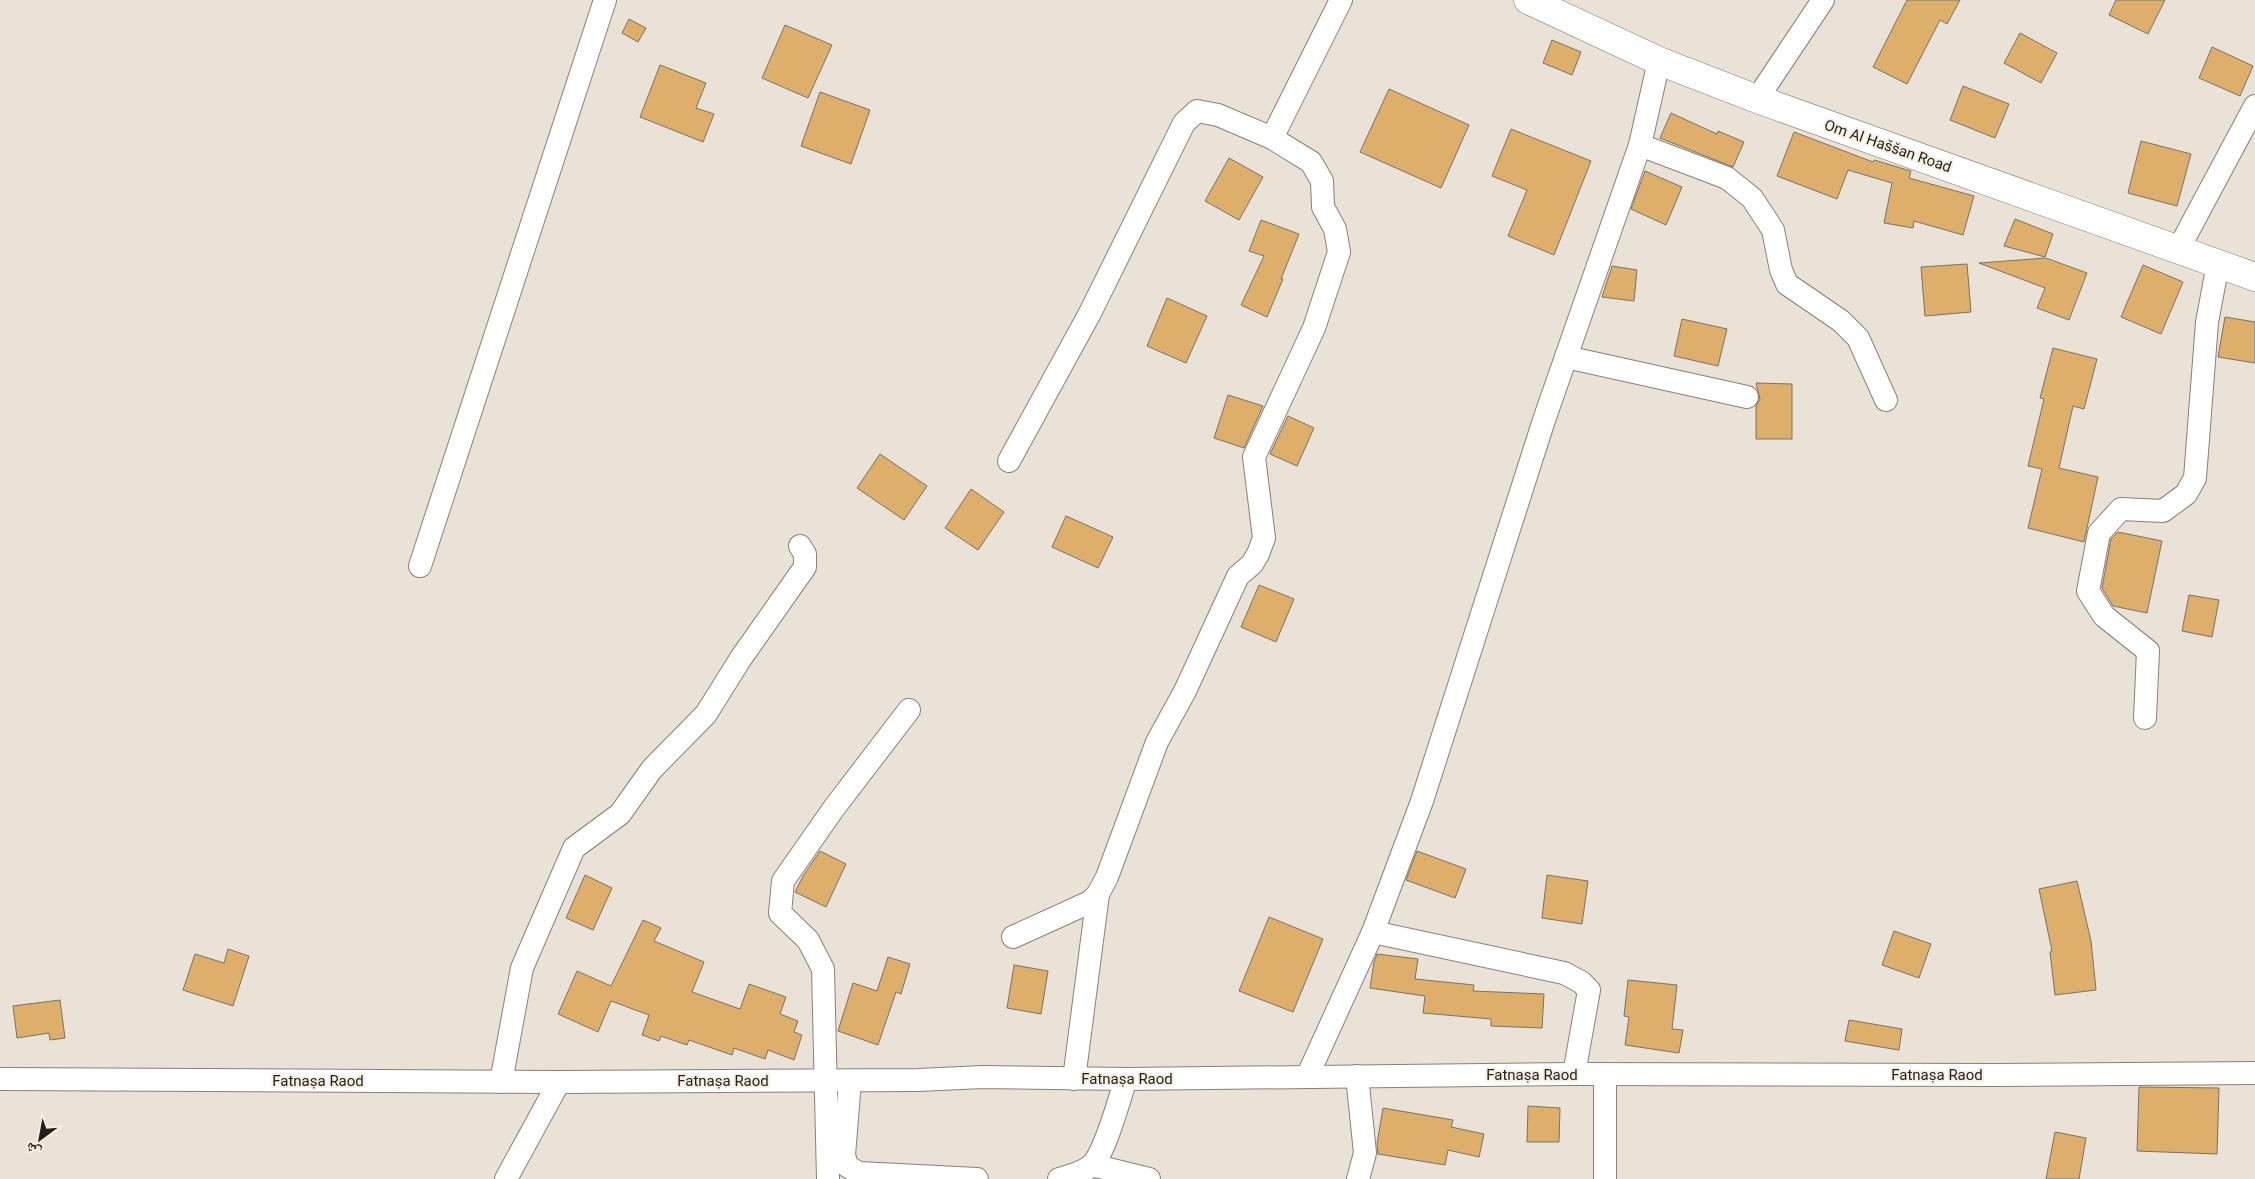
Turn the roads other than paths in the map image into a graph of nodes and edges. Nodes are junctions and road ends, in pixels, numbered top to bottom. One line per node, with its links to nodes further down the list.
1 (605, 0): 18 (street)
2 (1341, 0): 8 (street)
3 (1528, 0): 5 (street, Om Al Haššan Road)
4 (1823, 0): 6 (street)
5 (1659, 62): 6 (street, Om Al Haššan Road); 9 (street)
6 (1757, 99): 10 (street, Om Al Haššan Road)
7 (2255, 106): 10 (street)
8 (1272, 138): 16 (street); 21 (street)
9 (1640, 145): 13 (street); 15 (street)
10 (2179, 248): 11 (street, Om Al Haššan Road)
11 (2218, 264): 12 (street, Om Al Haššan Road); 20 (street)
12 (2255, 277)
13 (1566, 356): 14 (street); 22 (street)
14 (1747, 397)
15 (1886, 400)
16 (1009, 461)
17 (800, 546): 34 (street)
18 (420, 566)
19 (909, 710): 31 (street)
20 (2145, 718)
21 (1098, 894): 23 (street); 29 (street)
22 (1373, 932): 25 (street); 28 (street)
23 (1013, 937)
24 (2255, 1073): 26 (street, Fatnaṣa Raod)
25 (1574, 1074): 26 (street, Fatnaṣa Raod); 27 (street, Fatnaṣa Raod)
26 (1604, 1075): 43 (street)
27 (1357, 1076): 28 (street, Fatnaṣa Raod); 42 (street)
28 (1307, 1077): 32 (street, Fatnaṣa Raod)
29 (1074, 1078): 32 (street, Fatnaṣa Raod); 33 (street, Fatnaṣa Raod)
30 (0, 1079): 34 (street, Fatnaṣa Raod)
31 (826, 1080): 33 (street, Fatnaṣa Raod); 35 (street, Fatnaṣa Raod); 38 (street)
32 (1126, 1080): 36 (street)
33 (850, 1081): 39 (street)
34 (501, 1082): 35 (street, Fatnaṣa Raod)
35 (559, 1082): 37 (street)
36 (1092, 1165): 40 (street); 41 (street)
37 (506, 1179)
38 (828, 1179)
39 (977, 1179)
40 (1059, 1179)
41 (1149, 1179)
42 (1358, 1179)
43 (1605, 1179)

